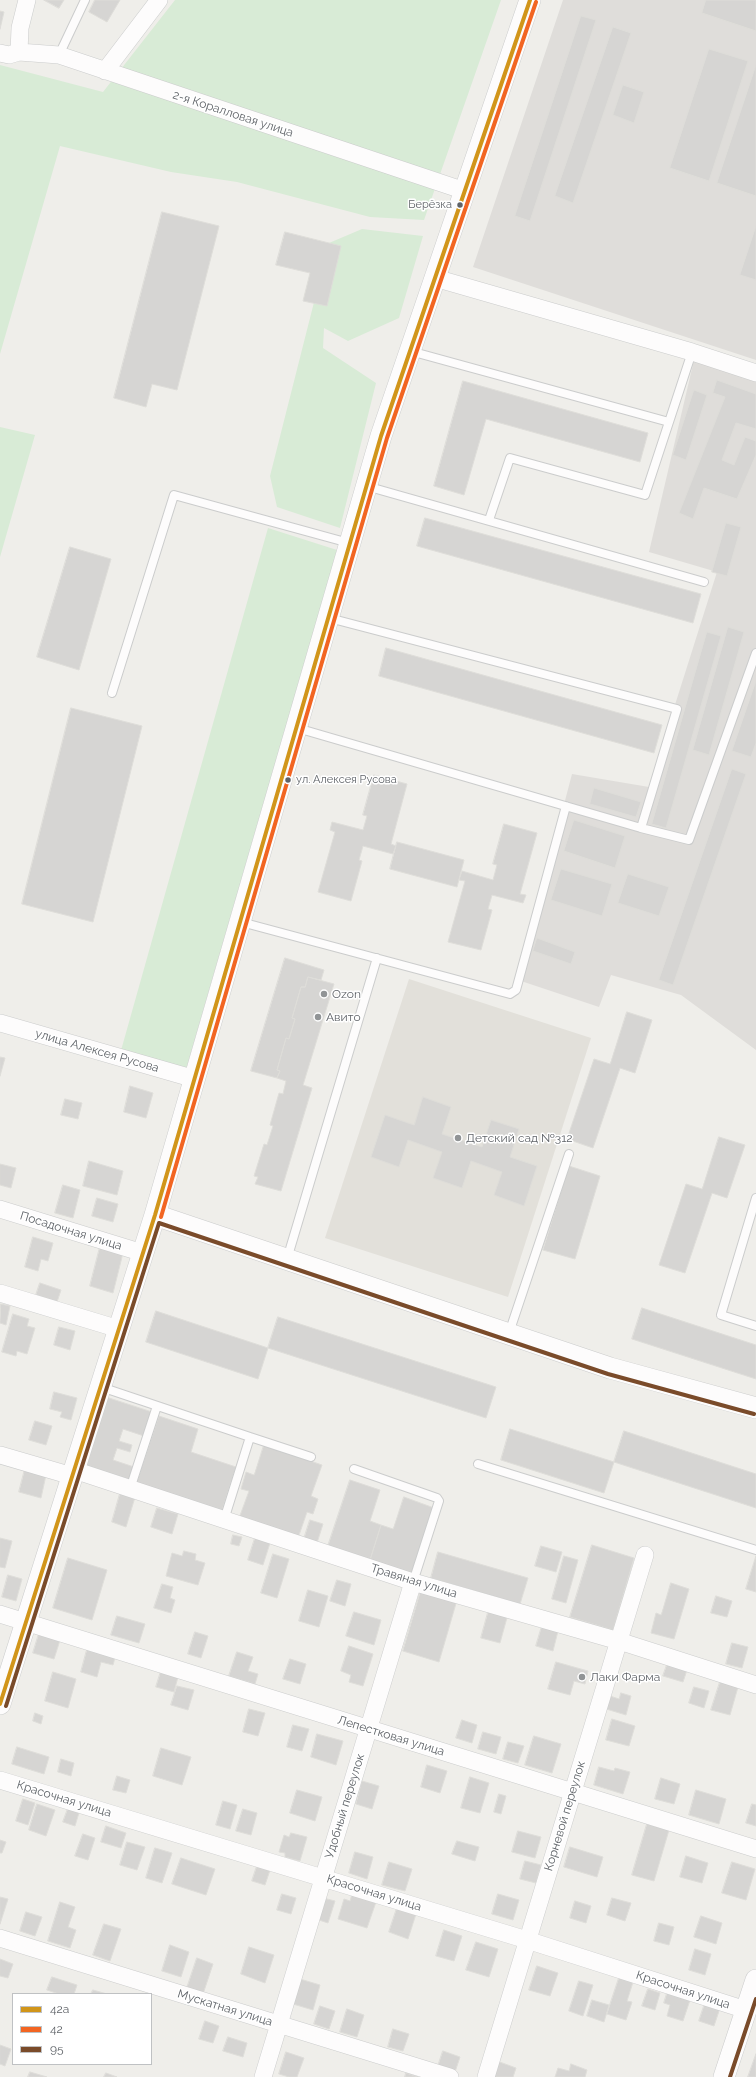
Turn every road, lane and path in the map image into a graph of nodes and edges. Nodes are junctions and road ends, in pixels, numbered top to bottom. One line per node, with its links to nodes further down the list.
1 (27, 0): 6 (street)
2 (85, 0): 7 (lane)
3 (159, 0): 8 (street)
4 (530, 0): 9 (street)
5 (0, 52): 6 (street, 2-я Коралловая улица)
6 (19, 52): 7 (street, 2-я Коралловая улица)
7 (59, 56): 8 (street, 2-я Коралловая улица)
8 (105, 71): 9 (street, 2-я Коралловая улица)
9 (465, 191): 10 (street)
10 (435, 278): 11 (street); 12 (street)
11 (410, 351): 14 (lane); 15 (street)
12 (692, 352): 13 (street); 14 (lane)
13 (756, 373)
14 (669, 422): 16 (lane)
15 (366, 486): 16 (lane); 17 (street)
16 (490, 520): 18 (lane)
17 (349, 544): 19 (street); 21 (lane)
18 (704, 582)
19 (328, 617): 22 (street); 24 (lane)
20 (756, 653): 24 (lane)
21 (112, 693)
22 (296, 728): 23 (lane); 25 (street)
23 (566, 806): 24 (lane); 26 (lane)
24 (641, 828)
25 (241, 921): 26 (lane); 28 (street)
26 (377, 958): 34 (lane)
27 (0, 1023): 28 (street, улица Алексея Русова)
28 (195, 1079): 32 (street)
29 (569, 1154): 38 (lane)
30 (756, 1198): 36 (lane)
31 (0, 1209): 33 (street, Посадочная улица)
32 (155, 1215): 33 (street); 34 (street)
33 (143, 1253): 37 (street)
34 (287, 1259): 38 (street)
35 (0, 1293): 37 (street)
36 (756, 1326)
37 (119, 1329): 39 (street)
38 (509, 1334): 41 (street)
39 (100, 1387): 40 (lane); 47 (street)
40 (157, 1406): 42 (lane); 48 (lane)
41 (756, 1408)
42 (250, 1437): 44 (lane); 49 (lane)
43 (0, 1455): 47 (street, Травяная улица)
44 (311, 1457)
45 (478, 1464): 50 (lane)
46 (354, 1470): 52 (lane)
47 (73, 1473): 48 (street, Травяная улица); 54 (street)
48 (130, 1489): 49 (street, Травяная улица)
49 (224, 1520): 52 (street, Травяная улица)
50 (756, 1550)
51 (645, 1555): 55 (street, Корневой переулок)
52 (413, 1582): 55 (street, Травяная улица); 58 (street, Удобный переулок)
53 (0, 1614): 54 (street, Лепестковая улица)
54 (26, 1622): 57 (street); 58 (street, Лепестковая улица)
55 (619, 1641): 56 (street, Травяная улица); 60 (street, Корневой переулок)
56 (756, 1685)
57 (0, 1704)
58 (368, 1730): 60 (street, Лепестковая улица); 62 (street, Удобный переулок)
59 (0, 1780): 62 (street, Красочная улица)
60 (573, 1792): 61 (street, Лепестковая улица); 64 (street, Корневой переулок)
61 (756, 1849)
62 (323, 1878): 64 (street, Красочная улица); 67 (street, Удобный переулок)
63 (0, 1938): 67 (street, Мускатная улица)
64 (528, 1940): 66 (street, Красочная улица); 70 (street, Корневой переулок)
65 (756, 1980): 66 (street)
66 (746, 2010): 71 (street)
67 (278, 2024): 68 (street, Удобный переулок); 69 (street, Мускатная улица)
68 (263, 2077)
69 (450, 2077)
70 (486, 2077)
71 (724, 2077)

